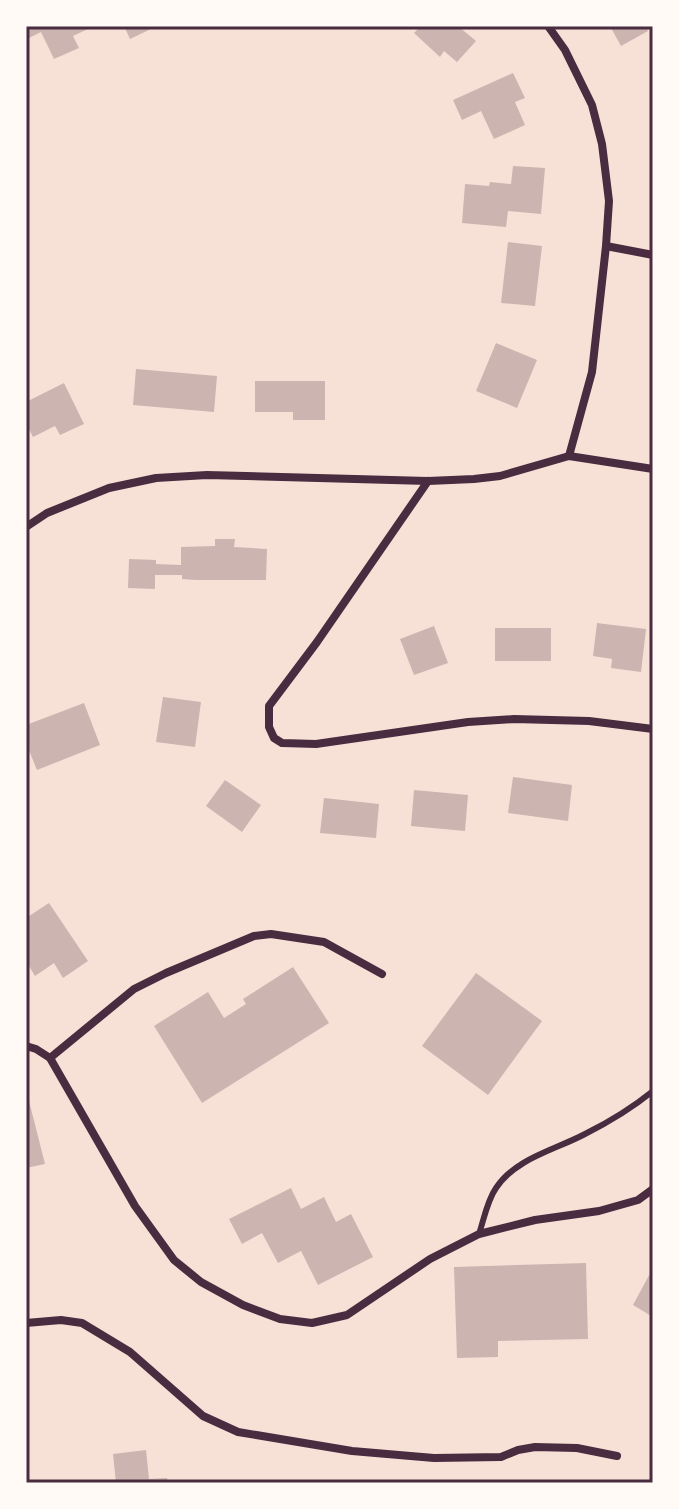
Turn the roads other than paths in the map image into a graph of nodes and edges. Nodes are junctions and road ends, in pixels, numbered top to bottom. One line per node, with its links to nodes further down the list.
1 (548, 26): 2 (street)
2 (606, 246): 3 (street); 4 (street)
3 (653, 255)
4 (569, 456): 5 (street); 6 (street)
5 (653, 469)
6 (428, 481): 7 (street); 8 (street)
7 (26, 527)
8 (653, 729)
9 (382, 974): 11 (street)
10 (26, 1046): 11 (street)
11 (50, 1058): 14 (street)
12 (653, 1091): 14 (lane)
13 (653, 1189): 14 (street)
14 (479, 1234)
15 (26, 1323): 16 (street)
16 (617, 1456)

